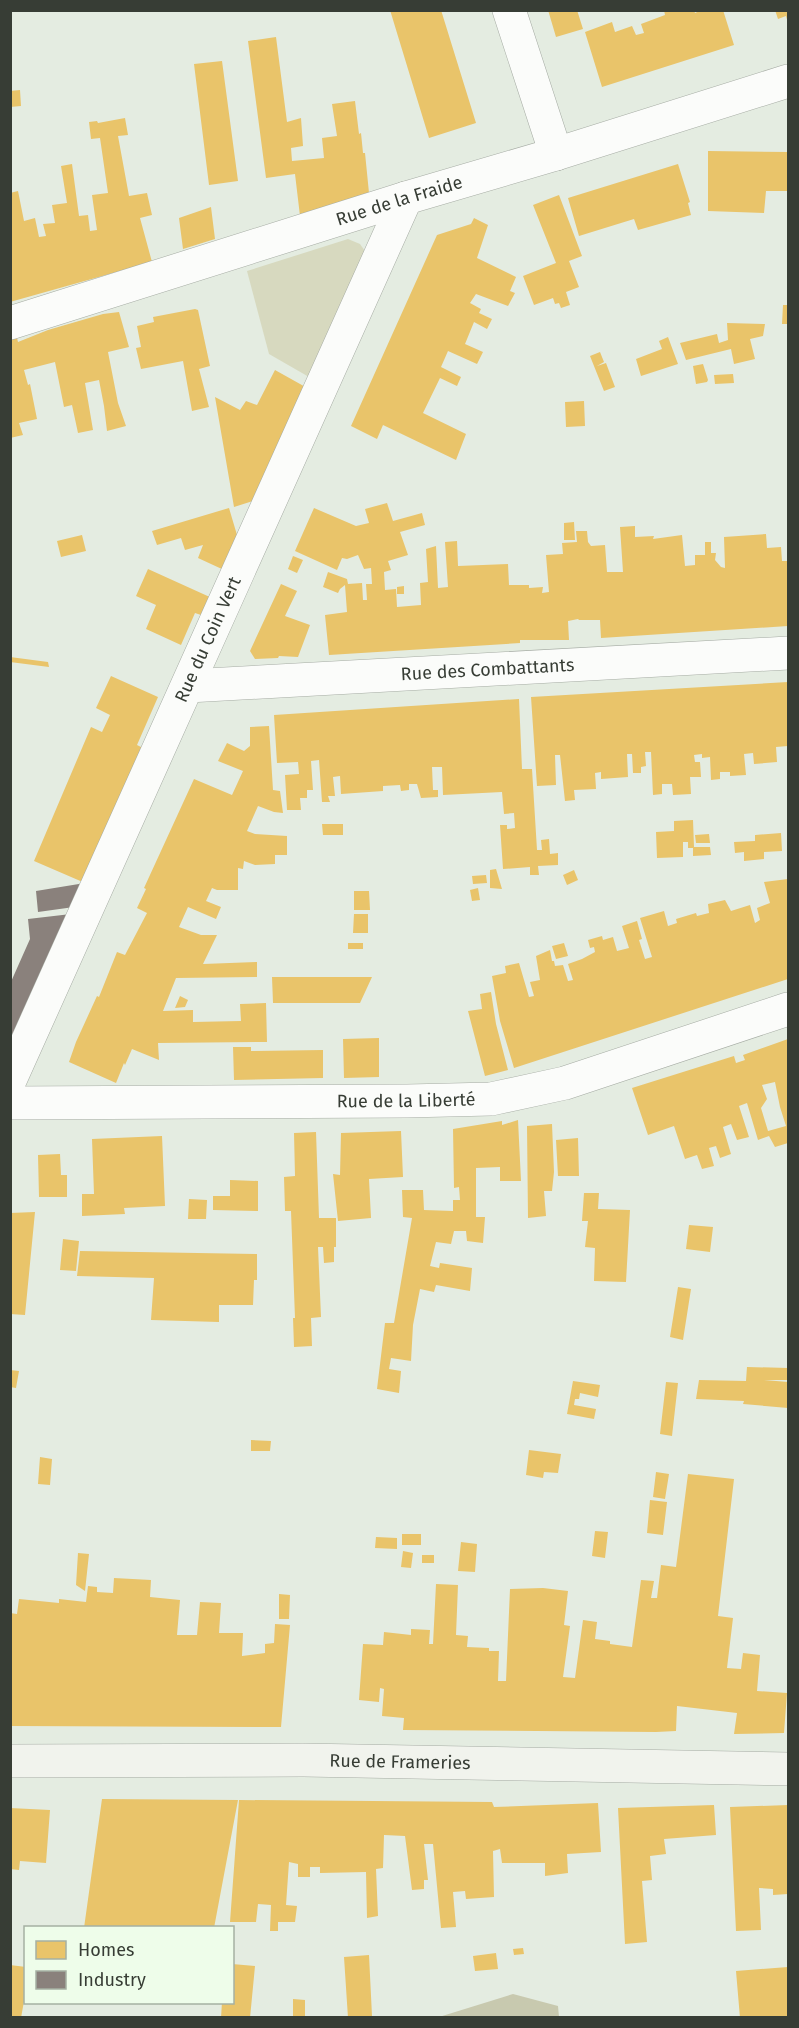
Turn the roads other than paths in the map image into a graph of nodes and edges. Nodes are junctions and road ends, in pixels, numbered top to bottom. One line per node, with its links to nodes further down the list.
1 (508, 10): 3 (street)
2 (789, 81): 3 (street, Rue de la Fraide)
3 (556, 154): 4 (street, Rue de la Fraide)
4 (406, 198): 5 (street, Rue de la Fraide); 7 (street, Rue du Coin Vert)
5 (10, 323)
6 (789, 653): 7 (street, Rue des Combattants)
7 (188, 686): 9 (street, Rue du Coin Vert)
8 (789, 1009): 10 (street, Rue de la Liberté)
9 (10, 1080)
10 (10, 1103)
11 (10, 1761): 12 (main road, Rue de Frameries)
12 (789, 1769)

